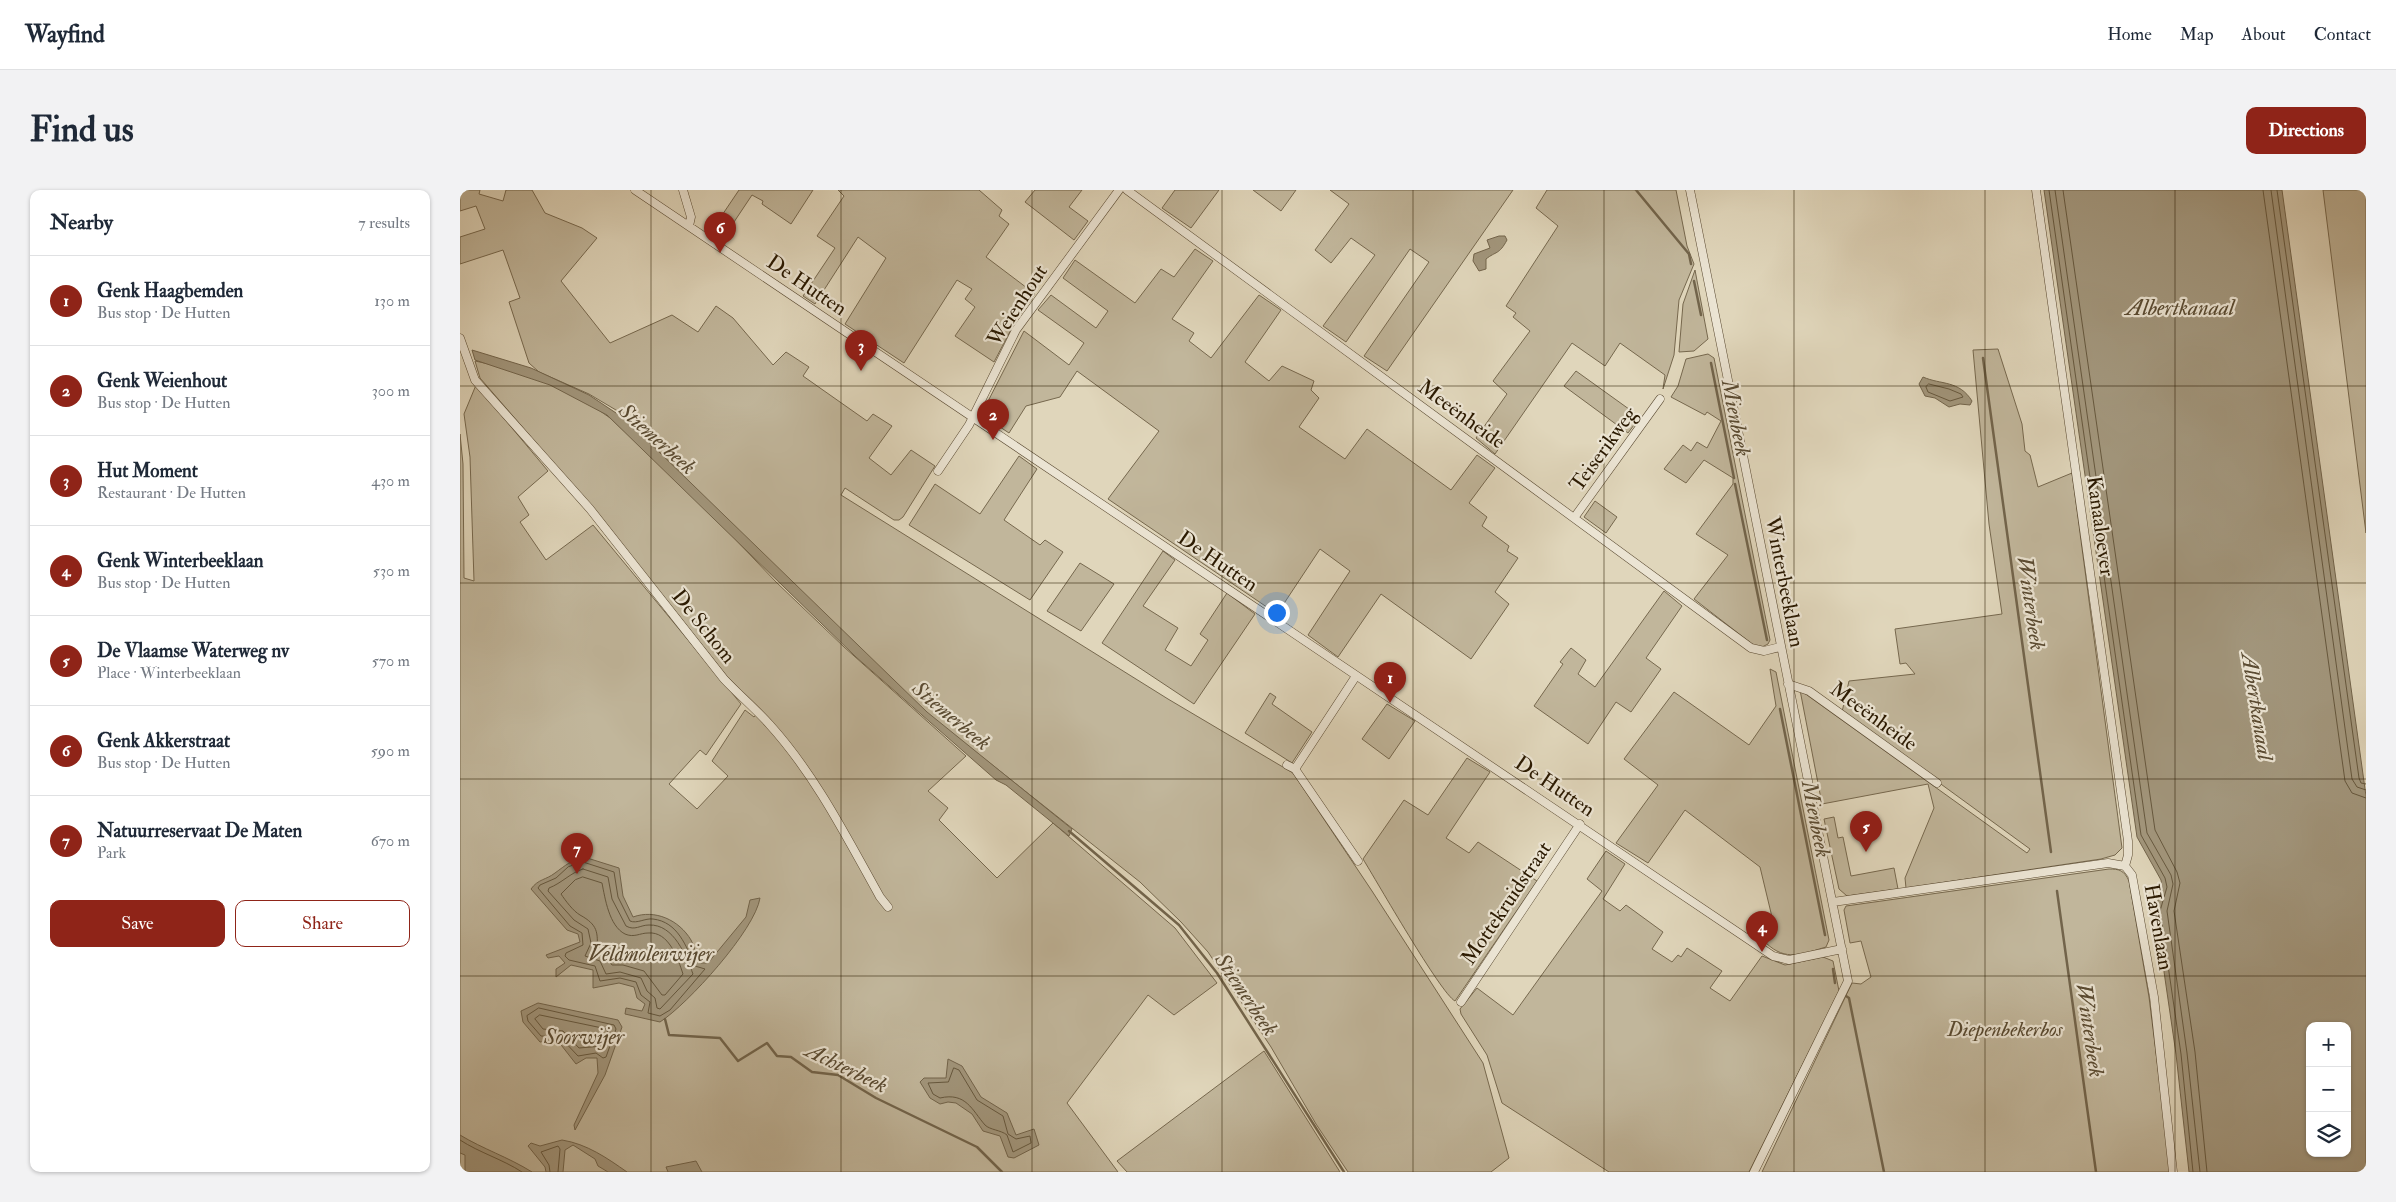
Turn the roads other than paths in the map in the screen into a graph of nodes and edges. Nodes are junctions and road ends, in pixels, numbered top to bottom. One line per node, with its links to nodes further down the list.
1 (635, 190): 7 (street, De Hutten)
2 (683, 190): 7 (street)
3 (1119, 190): 10 (street, Weienhout)
4 (1127, 190): 12 (street, Meeënheide)
5 (1690, 190): 13 (street, Winterbeeklaan)
6 (2036, 190): 21 (street, Kanaaloever)
7 (689, 226): 10 (street, De Hutten)
8 (460, 338): 23 (street, De Schom)
9 (1660, 399): 12 (street, Teiserikweg)
10 (973, 418): 11 (street, Weienhout); 14 (street, De Hutten)
11 (938, 471)
12 (1574, 518): 13 (street, Meeënheide)
13 (1780, 647): 15 (street, Winterbeeklaan)
14 (1356, 676): 17 (street); 19 (street, De Hutten)
15 (1788, 684): 18 (street, Meeënheide); 22 (street, Winterbeeklaan)
16 (1287, 765): 17 (street)
17 (1295, 769): 20 (street)
18 (1937, 783)
19 (1580, 824): 24 (street, De Hutten); 25 (street, Mottekruidstraat)
20 (1358, 861)
21 (2125, 866): 22 (street, Havenlaan); 27 (street, Havenlaan)
22 (1833, 902): 24 (street, Winterbeeklaan)
23 (888, 907)
24 (1842, 949): 26 (street, Winterbeeklaan)
25 (1461, 1002)
26 (1754, 1172)
27 (2173, 1172)

